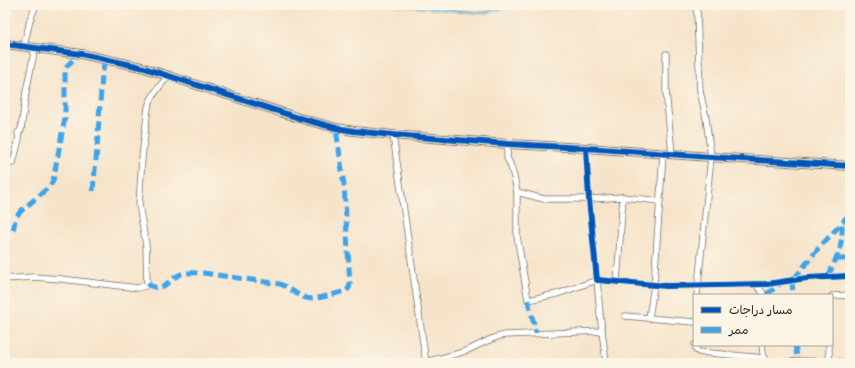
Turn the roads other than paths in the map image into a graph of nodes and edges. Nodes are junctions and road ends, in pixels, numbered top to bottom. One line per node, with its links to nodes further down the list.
1 (36, 5): 4 (street)
2 (695, 5): 13 (street)
3 (5, 44): 4 (street)
4 (24, 46): 5 (street)
5 (35, 48): 7 (street); 14 (street)
6 (666, 54): 12 (street)
7 (170, 76): 8 (street); 21 (street)
8 (393, 135): 9 (street); 40 (street)
9 (508, 144): 10 (street); 16 (street)
10 (586, 148): 11 (street); 18 (street)
11 (663, 154): 12 (street); 19 (street)
12 (672, 154): 13 (street)
13 (711, 157): 15 (street); 26 (street)
14 (5, 161)
15 (850, 166)
16 (517, 192): 18 (street); 22 (street)
17 (623, 197): 18 (street); 19 (street); 23 (street)
18 (589, 199): 22 (street)
19 (660, 201): 25 (street)
20 (850, 276): 24 (street)
21 (5, 279)
22 (597, 280): 23 (street); 34 (street)
23 (617, 282): 25 (street)
24 (755, 284): 26 (street); 28 (street)
25 (654, 285): 26 (street); 32 (street)
26 (698, 285): 27 (street)
27 (697, 294)
28 (765, 294)
29 (850, 295): 30 (street)
30 (833, 296)
31 (625, 316): 32 (street)
32 (649, 318): 33 (street)
33 (693, 322)
34 (602, 331): 40 (street); 43 (street)
35 (695, 346): 38 (street)
36 (762, 346): 39 (street)
37 (829, 346): 41 (street)
38 (736, 356): 39 (street); 44 (street)
39 (767, 361): 41 (street)
40 (424, 362)
41 (829, 362): 42 (street)
42 (850, 362)
43 (606, 363)
44 (735, 363)

